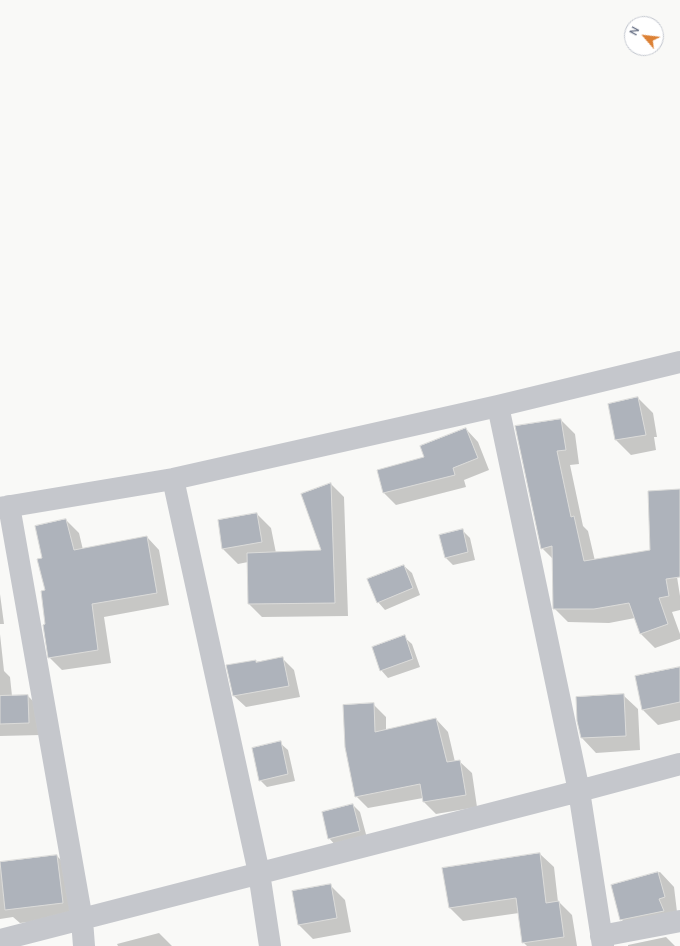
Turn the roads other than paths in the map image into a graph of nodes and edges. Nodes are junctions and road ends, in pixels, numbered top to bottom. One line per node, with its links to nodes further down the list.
1 (680, 362): 2 (street)
2 (498, 406): 3 (street); 6 (street)
3 (173, 479): 4 (street); 7 (street)
4 (4, 507): 8 (street)
5 (680, 764): 6 (street)
6 (579, 792): 7 (street); 11 (street)
7 (259, 873): 8 (street); 13 (street)
8 (82, 920): 10 (street); 12 (street)
9 (680, 921): 11 (street)
10 (0, 940)
11 (602, 941)
12 (84, 946)
13 (270, 946)

